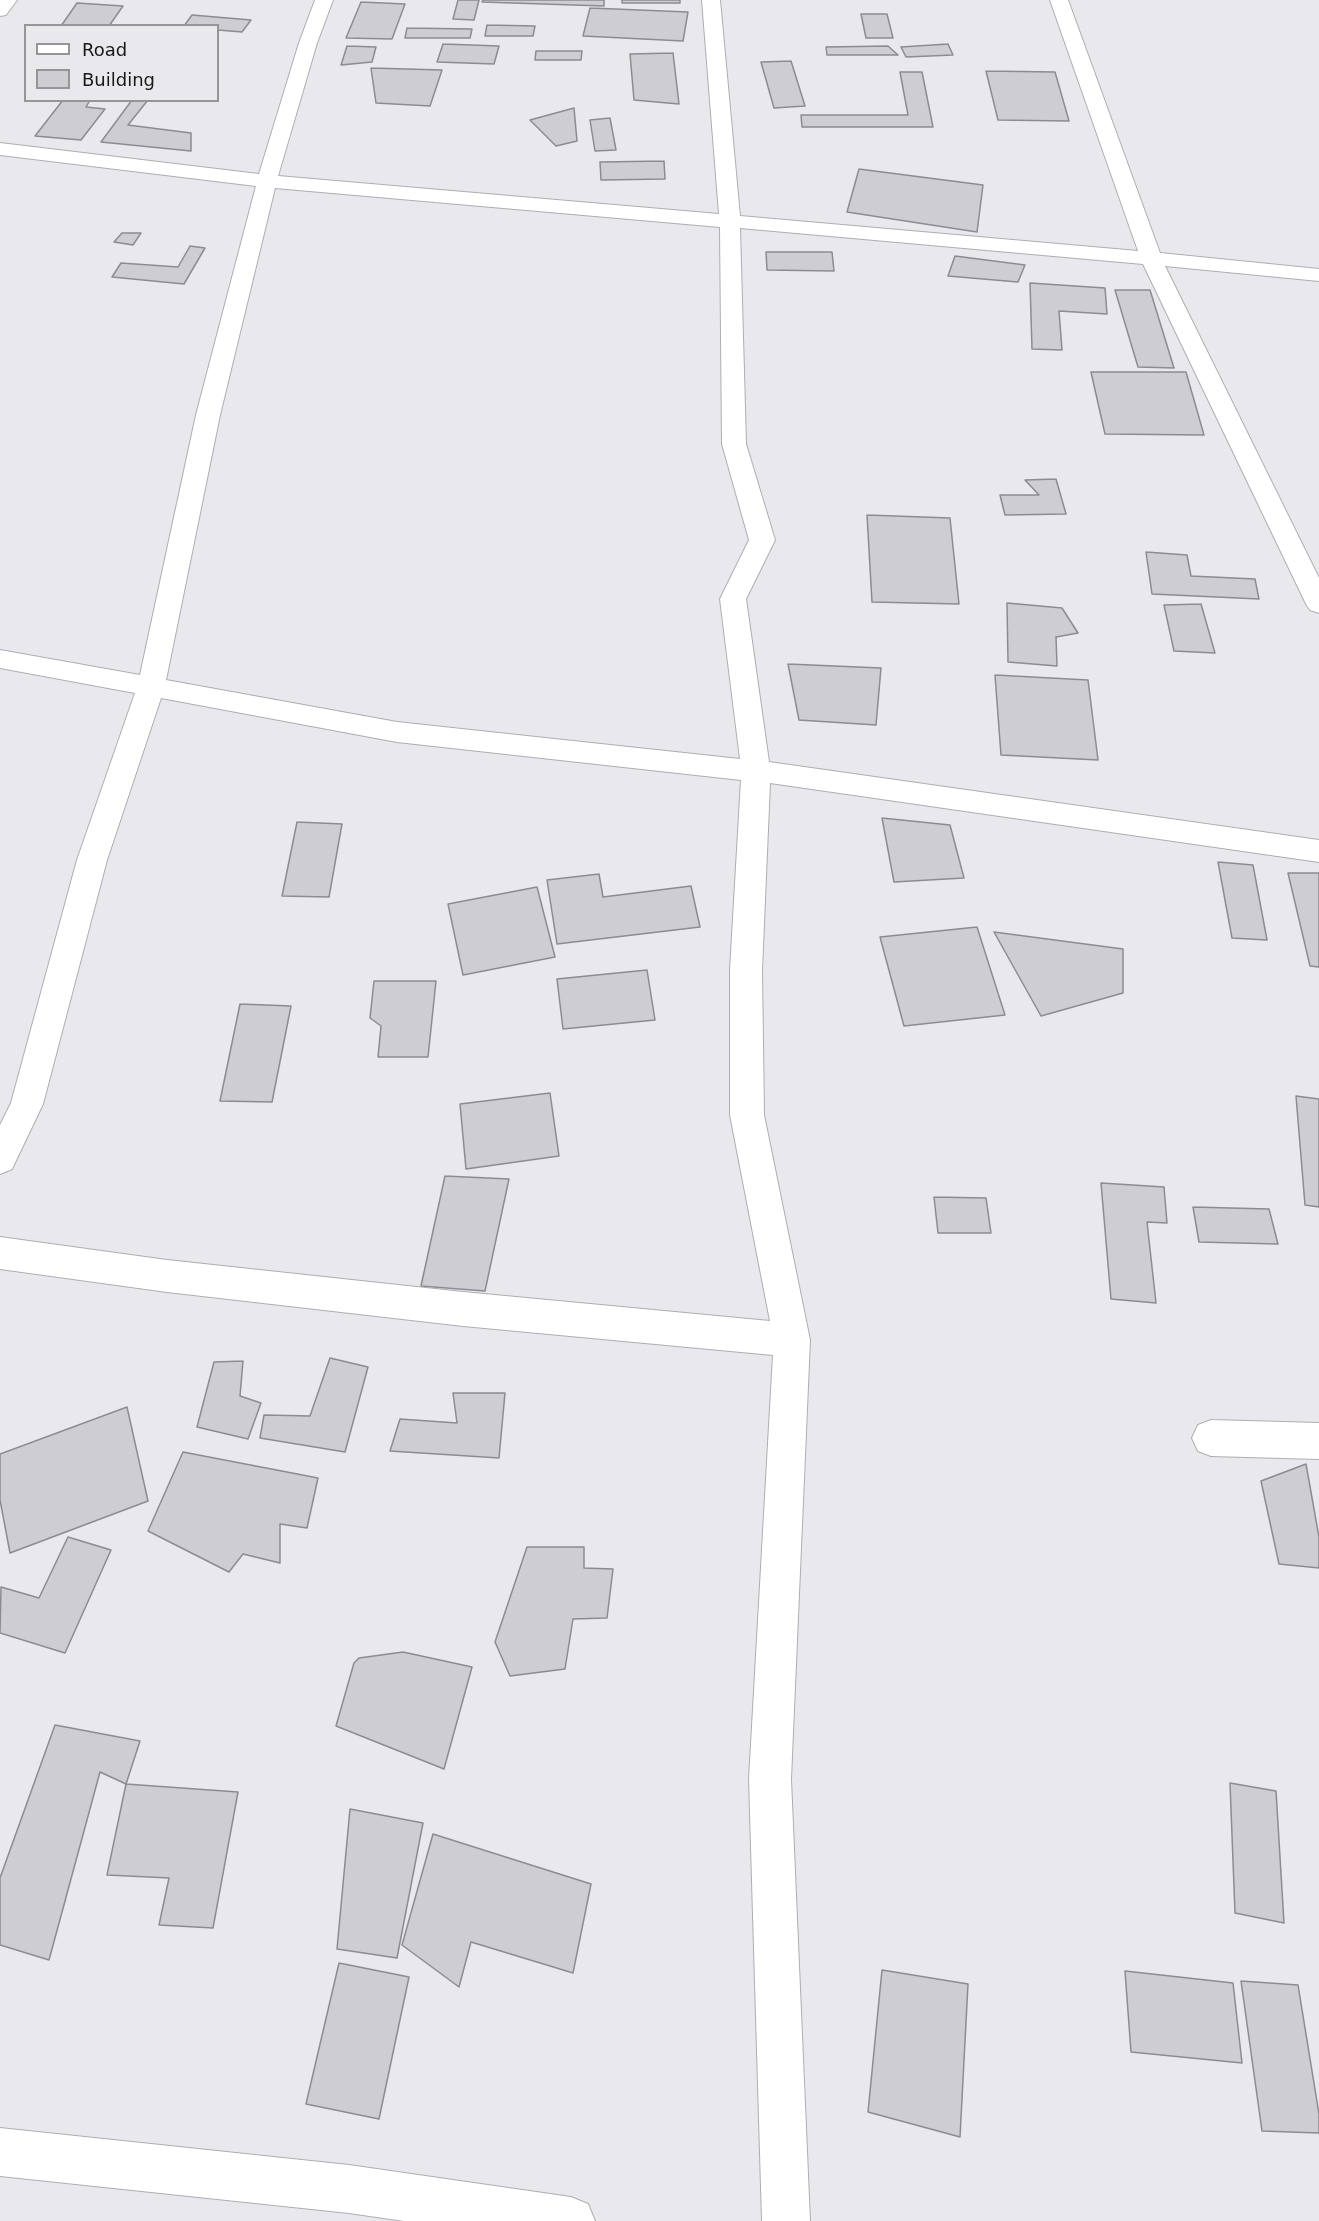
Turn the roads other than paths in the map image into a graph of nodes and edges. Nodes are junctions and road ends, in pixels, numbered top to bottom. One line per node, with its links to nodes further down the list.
1 (8, 0): 5 (street)
2 (324, 0): 7 (street)
3 (711, 0): 8 (street)
4 (1059, 0): 9 (street)
5 (0, 11)
6 (0, 149): 7 (street)
7 (267, 181): 8 (street); 13 (street)
8 (730, 222): 9 (street); 14 (street)
9 (1151, 258): 10 (street); 11 (street)
10 (1319, 275)
11 (1319, 604)
12 (6, 668): 13 (street)
13 (151, 686): 14 (street); 16 (street)
14 (756, 771): 15 (street); 18 (street)
15 (1319, 851)
16 (0, 1159)
17 (0, 1253): 18 (street)
18 (792, 1340): 23 (street)
19 (1211, 1438): 20 (street)
20 (1319, 1440)
21 (0, 2152): 22 (street)
22 (572, 2221)
23 (786, 2221)

